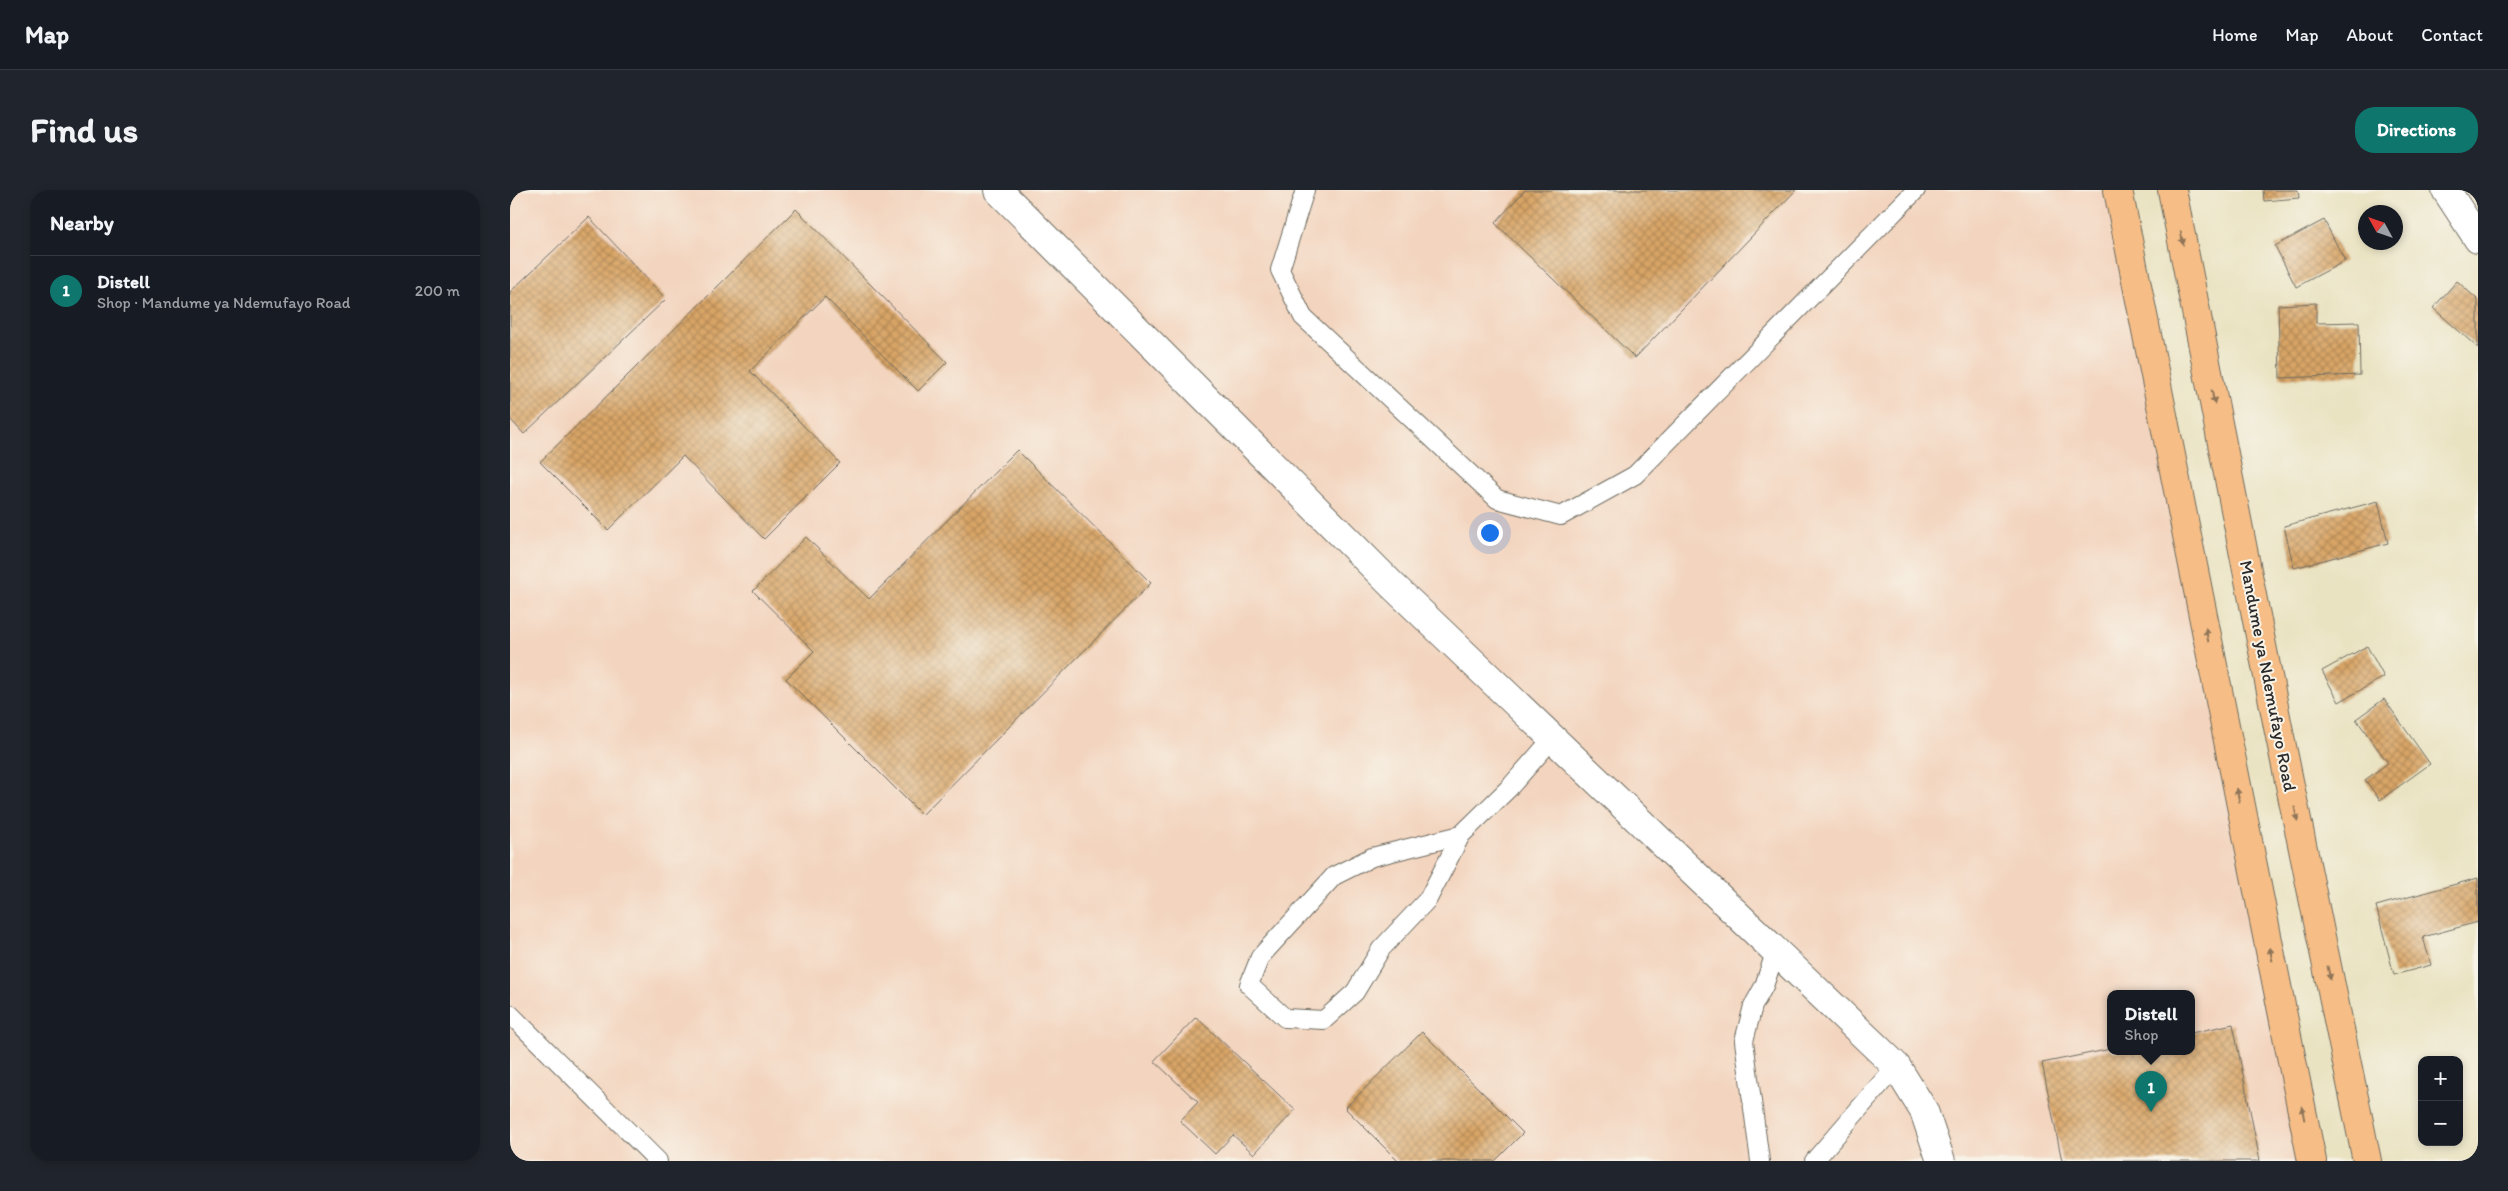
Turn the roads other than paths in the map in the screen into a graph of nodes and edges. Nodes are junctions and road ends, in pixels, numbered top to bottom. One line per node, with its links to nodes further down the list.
1 (998, 190): 8 (street)
2 (1305, 190): 3 (lane)
3 (1916, 190)
4 (2118, 190): 17 (main road, one-way to 4)
5 (2172, 190): 18 (main road, Mandume ya Ndemufayo Road, one-way to 18)
6 (2446, 190): 7 (street)
7 (2478, 239)
8 (1553, 738): 9 (lane); 10 (street)
9 (1461, 835): 9 (lane)
10 (1776, 950): 12 (street); 14 (lane)
11 (510, 1014): 13 (lane)
12 (1896, 1066): 15 (lane); 16 (street)
13 (658, 1161)
14 (1760, 1161)
15 (1814, 1161)
16 (1941, 1161)
17 (2312, 1161)
18 (2367, 1161)

